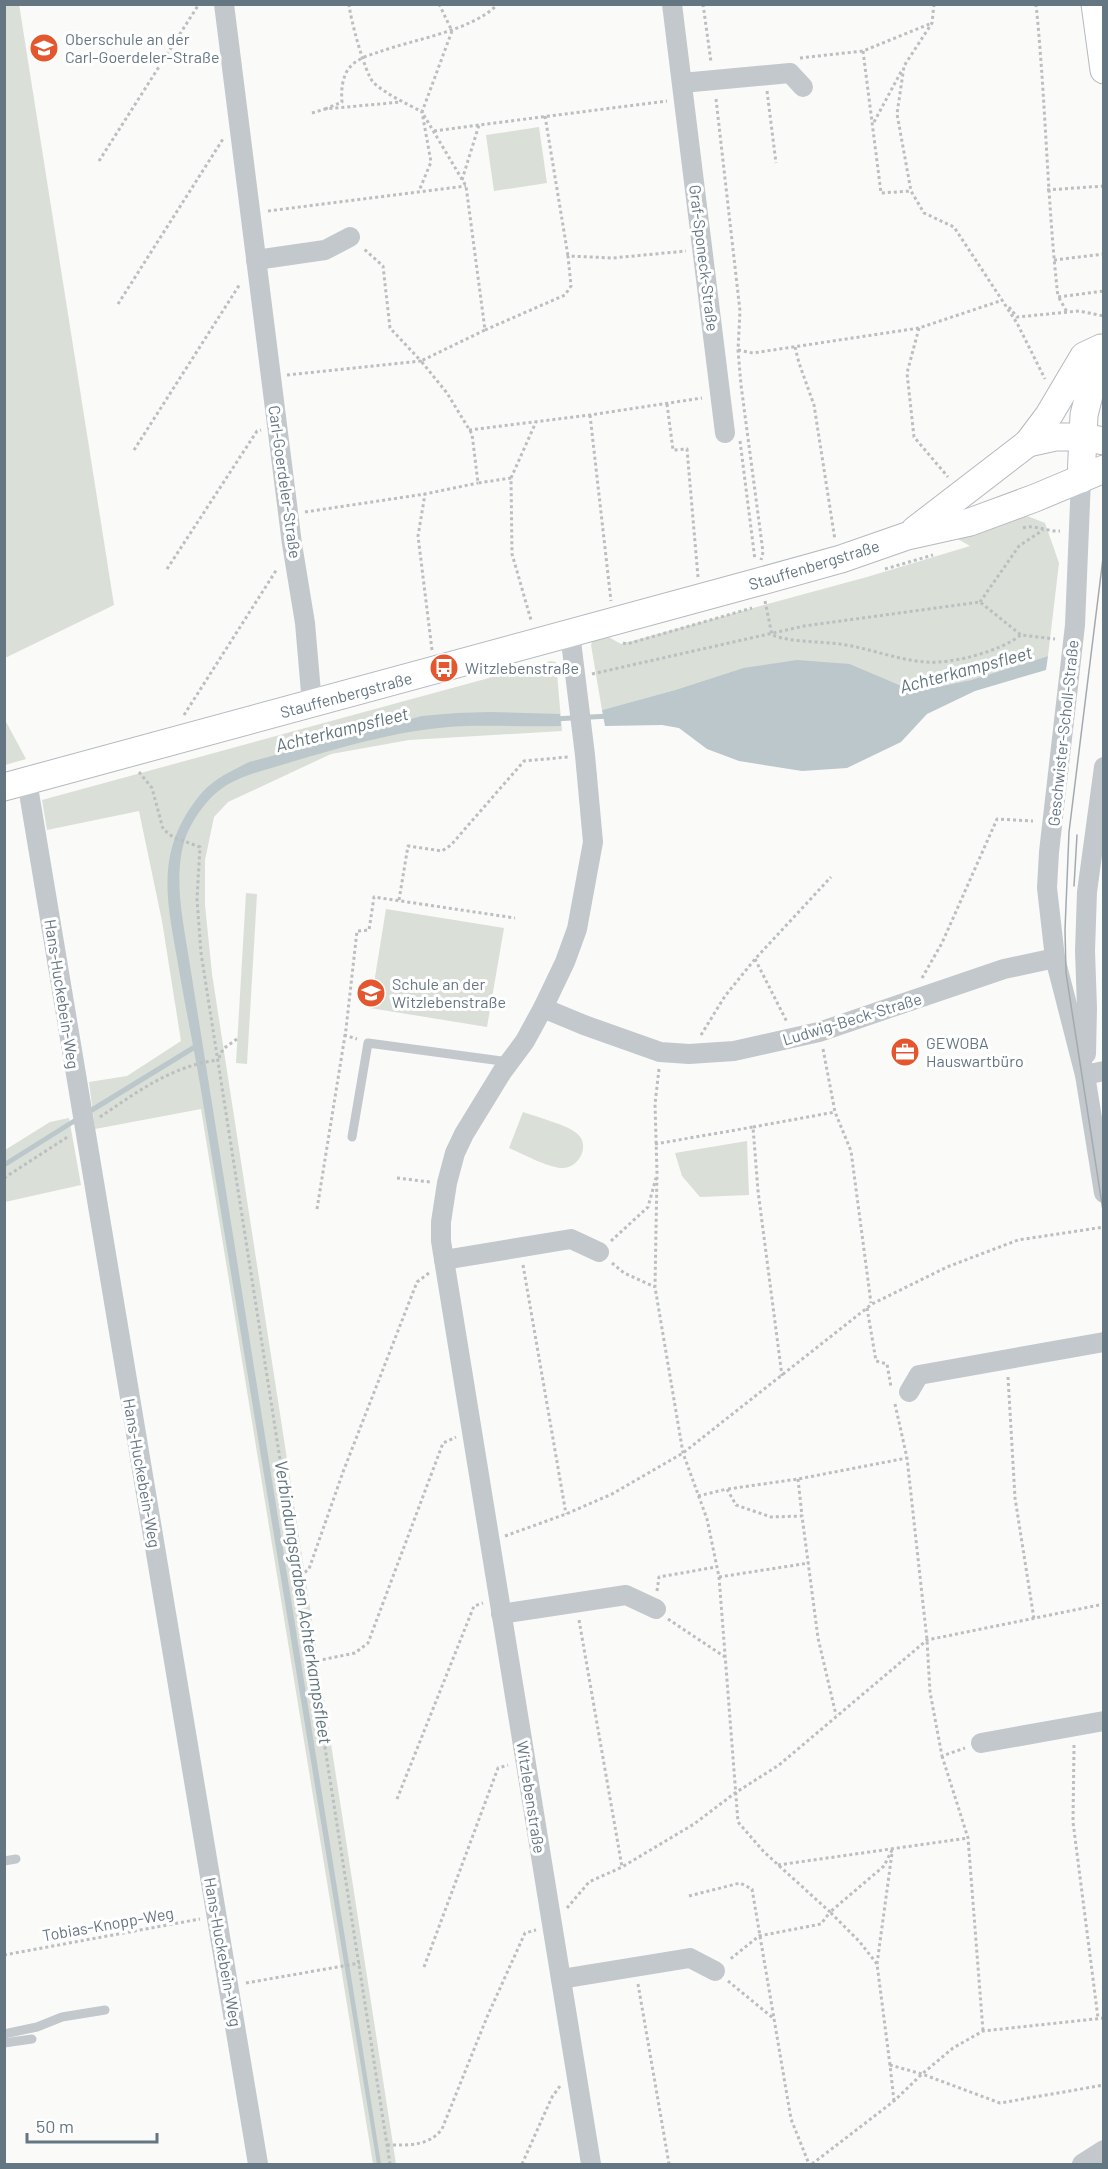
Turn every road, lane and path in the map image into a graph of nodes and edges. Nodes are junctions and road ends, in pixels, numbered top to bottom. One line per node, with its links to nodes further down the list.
1 (199, 4): 31 (path)
2 (224, 4): 27 (street, Carl-Goerdeler-Straße)
3 (349, 4): 14 (path)
4 (439, 4): 12 (path)
5 (498, 4): 12 (path)
6 (672, 4): 21 (street, Graf-Sponeck-Straße)
7 (703, 4): 19 (path)
8 (934, 4): 11 (path)
9 (1036, 4): 36 (path)
10 (1095, 4): 17 (street)
11 (932, 23): 13 (path); 16 (path)
12 (452, 31): 14 (path); 24 (path)
13 (863, 51): 15 (path); 28 (path)
14 (363, 57): 22 (path); 23 (path)
15 (798, 58)
16 (904, 66): 28 (path); 37 (path)
17 (1104, 70)
18 (765, 75): 19 (street); 20 (street); 32 (path)
19 (714, 80): 21 (street); 56 (path)
20 (803, 87)
21 (683, 91): 26 (path); 41 (street, Graf-Sponeck-Straße)
22 (403, 102): 23 (path); 24 (path)
23 (325, 109): 25 (path)
24 (422, 112): 30 (path); 38 (path)
25 (312, 113)
26 (545, 117): 29 (path); 43 (path)
27 (239, 123): 39 (street, Carl-Goerdeler-Straße); 49 (path)
28 (873, 123): 37 (path)
29 (478, 125): 30 (path); 33 (path)
30 (434, 131): 33 (path)
31 (99, 161)
32 (776, 163)
33 (462, 180): 34 (path)
34 (466, 186): 38 (path); 53 (path)
35 (1104, 186): 36 (path)
36 (1047, 190): 44 (path)
37 (911, 191): 48 (path)
38 (419, 192): 39 (path)
39 (250, 213): 45 (street, Carl-Goerdeler-Straße)
40 (350, 237): 45 (street); 57 (path)
41 (703, 250): 43 (path); 61 (street, Graf-Sponeck-Straße)
42 (1104, 254): 44 (path)
43 (568, 256): 53 (path)
44 (1054, 260): 47 (path)
45 (257, 265): 59 (street, Carl-Goerdeler-Straße); 71 (path)
46 (1104, 291): 47 (path)
47 (1058, 297): 50 (path)
48 (1002, 299): 50 (path); 52 (path); 62 (path)
49 (118, 304)
50 (1067, 312): 51 (path)
51 (1104, 316)
52 (919, 328): 55 (path); 76 (path)
53 (485, 330): 57 (path)
54 (1102, 343): 60 (street, Geschwister-Scholl-Straße); 62 (street, Stauffenbergstraße)
55 (795, 346): 56 (path); 81 (path)
56 (738, 350): 58 (path); 83 (path)
57 (421, 361): 59 (path); 67 (path)
58 (735, 370)
59 (271, 377): 66 (street, Carl-Goerdeler-Straße)
60 (1096, 392): 69 (street, Geschwister-Scholl-Straße)
61 (721, 395): 63 (path); 68 (street, Graf-Sponeck-Straße)
62 (1058, 401): 70 (street, Stauffenbergstraße)
63 (667, 404): 64 (path); 84 (path)
64 (590, 415): 65 (path); 86 (path)
65 (536, 421): 67 (path); 73 (path)
66 (277, 426): 77 (street, Carl-Goerdeler-Straße); 82 (path)
67 (469, 430): 74 (path)
68 (732, 435): 83 (path)
69 (1093, 439): 70 (street, Stauffenbergstraße); 72 (street, Geschwister-Scholl-Straße)
70 (1028, 443): 76 (street, Stauffenbergstraße)
71 (135, 450)
72 (1092, 474): 79 (street, Stauffenbergstraße); 91 (street, Geschwister-Scholl-Straße)
73 (511, 478): 74 (path); 90 (path)
74 (478, 483): 75 (path)
75 (425, 494): 77 (path); 92 (path)
76 (962, 495): 79 (street, Stauffenbergstraße)
77 (288, 514): 80 (street, Carl-Goerdeler-Straße)
78 (1044, 529): 85 (path)
79 (906, 536): 81 (street, Stauffenbergstraße)
80 (292, 544): 94 (street, Carl-Goerdeler-Straße); 95 (path)
81 (841, 559): 83 (street, Stauffenbergstraße)
82 (167, 569)
83 (758, 582): 84 (street, Stauffenbergstraße); 88 (path)
84 (700, 598): 86 (street, Stauffenbergstraße)
85 (980, 602): 88 (path); 89 (path)
86 (613, 621): 87 (street, Stauffenbergstraße)
87 (570, 633): 90 (street, Stauffenbergstraße); 93 (street, Witzlebenstraße)
88 (772, 635): 89 (path); 93 (path)
89 (1022, 635): 91 (path)
90 (537, 642): 92 (street, Stauffenbergstraße)
91 (1073, 642): 100 (street, Geschwister-Scholl-Straße)
92 (435, 671): 94 (street, Stauffenbergstraße)
93 (576, 678): 96 (street, Witzlebenstraße)
94 (312, 704): 95 (street, Stauffenbergstraße)
95 (182, 741): 97 (street, Stauffenbergstraße)
96 (585, 755): 102 (path); 107 (street, Witzlebenstraße)
97 (124, 756): 99 (street, Stauffenbergstraße); 113 (path)
98 (1104, 767): 115 (street, Geschwister-Scholl-Straße)
99 (16, 784): 117 (street, Hans-Huckebein-Weg)
100 (1053, 823): 104 (street, Geschwister-Scholl-Straße); 106 (path)
101 (831, 877): 105 (path)
102 (399, 900): 103 (path); 126 (path)
103 (516, 918)
104 (1055, 958): 106 (street, Ludwig-Beck-Straße); 115 (street, Geschwister-Scholl-Straße)
105 (755, 959): 109 (path); 112 (path)
106 (901, 1006): 108 (street, Ludwig-Beck-Straße)
107 (543, 1008): 111 (street, Ludwig-Beck-Straße); 114 (street, Witzlebenstraße)
108 (819, 1032): 109 (street, Ludwig-Beck-Straße); 116 (path)
109 (795, 1037): 112 (street, Ludwig-Beck-Straße)
110 (237, 1039): 113 (path)
111 (660, 1052): 112 (street, Ludwig-Beck-Straße); 120 (path)
112 (689, 1054)
113 (219, 1060): 117 (path); 149 (path)
114 (509, 1062): 119 (lane); 124 (street, Witzlebenstraße)
115 (1094, 1073): 125 (street, Geschwister-Scholl-Straße)
116 (835, 1112): 118 (path); 132 (path)
117 (82, 1117): 122 (path); 175 (street, Hans-Huckebein-Weg)
118 (753, 1127): 120 (path); 136 (path)
119 (352, 1137)
120 (655, 1144): 121 (path)
121 (657, 1173): 129 (path); 131 (path)
122 (4, 1178)
123 (397, 1178): 124 (path)
124 (447, 1184): 130 (street, Witzlebenstraße)
125 (1104, 1193)
126 (317, 1209)
127 (1104, 1227): 132 (path)
128 (520, 1248): 129 (street); 130 (street); 144 (path)
129 (599, 1252): 131 (path)
130 (444, 1260): 138 (street, Witzlebenstraße); 149 (path)
131 (655, 1287): 139 (path)
132 (872, 1304): 133 (path)
133 (867, 1308): 136 (path); 140 (path)
134 (1104, 1342): 135 (street)
135 (1007, 1359): 137 (street); 155 (path)
136 (782, 1376): 139 (path)
137 (909, 1392)
138 (471, 1430): 146 (street, Witzlebenstraße); 158 (path)
139 (683, 1453): 143 (path); 144 (path)
140 (907, 1458): 141 (path); 156 (path)
141 (798, 1479): 142 (path); 145 (path)
142 (727, 1489): 143 (path); 145 (path)
143 (698, 1496): 148 (path)
144 (566, 1514): 146 (path)
145 (802, 1516): 147 (path)
146 (490, 1542): 153 (street, Witzlebenstraße)
147 (809, 1563): 150 (path); 159 (path)
148 (716, 1566): 150 (path); 154 (path)
149 (300, 1576): 158 (path)
150 (719, 1577): 157 (path)
151 (576, 1603): 153 (street); 154 (street); 172 (path)
152 (1104, 1604): 155 (path)
153 (500, 1605): 164 (street, Witzlebenstraße); 166 (path)
154 (656, 1609): 157 (path)
155 (1034, 1619): 156 (path)
156 (927, 1640): 159 (path); 163 (path)
157 (725, 1658): 165 (path)
158 (311, 1662): 179 (path)
159 (836, 1715): 165 (path)
160 (1104, 1721): 161 (street)
161 (1075, 1725): 162 (street); 188 (path)
162 (981, 1743): 163 (path)
163 (942, 1756): 167 (path)
164 (525, 1759): 176 (street, Witzlebenstraße); 181 (path)
165 (735, 1793): 171 (path); 172 (path)
166 (397, 1799)
167 (968, 1838): 168 (path); 190 (path)
168 (893, 1848): 171 (path); 174 (path); 180 (path)
169 (16, 1859): 170 (lane)
170 (4, 1861)
171 (778, 1865): 174 (path)
172 (622, 1867): 176 (path)
173 (689, 1896): 177 (path)
174 (830, 1912): 177 (path); 180 (path)
175 (217, 1916): 178 (path, Tobias-Knopp-Weg); 185 (street, Hans-Huckebein-Weg)
176 (552, 1925): 184 (street, Witzlebenstraße); 201 (path)
177 (759, 1936): 183 (path); 187 (path)
178 (4, 1955)
179 (360, 1963): 185 (path); 201 (path)
180 (877, 1964): 195 (path)
181 (424, 1967)
182 (635, 1967): 183 (street); 184 (street); 207 (path)
183 (715, 1971): 187 (path)
184 (561, 1979): 194 (street, Witzlebenstraße)
185 (230, 1986): 203 (street, Hans-Huckebein-Weg)
186 (105, 2010): 191 (lane)
187 (773, 2018): 208 (path)
188 (1098, 2018): 189 (path); 190 (path)
189 (1104, 2018)
190 (983, 2031): 196 (path)
191 (4, 2034)
192 (32, 2039): 193 (lane)
193 (4, 2043)
194 (575, 2065): 205 (path); 206 (street, Witzlebenstraße)
195 (890, 2065): 196 (path); 199 (path)
196 (922, 2074): 198 (path); 199 (path)
197 (1104, 2085): 198 (path)
198 (1017, 2100): 200 (path)
199 (894, 2101): 208 (path)
200 (1018, 2105)
201 (387, 2145): 204 (path)
202 (1104, 2150): 209 (street)
203 (258, 2164)
204 (390, 2164)
205 (522, 2164)
206 (591, 2164)
207 (669, 2164)
208 (810, 2164)
209 (1082, 2164)

